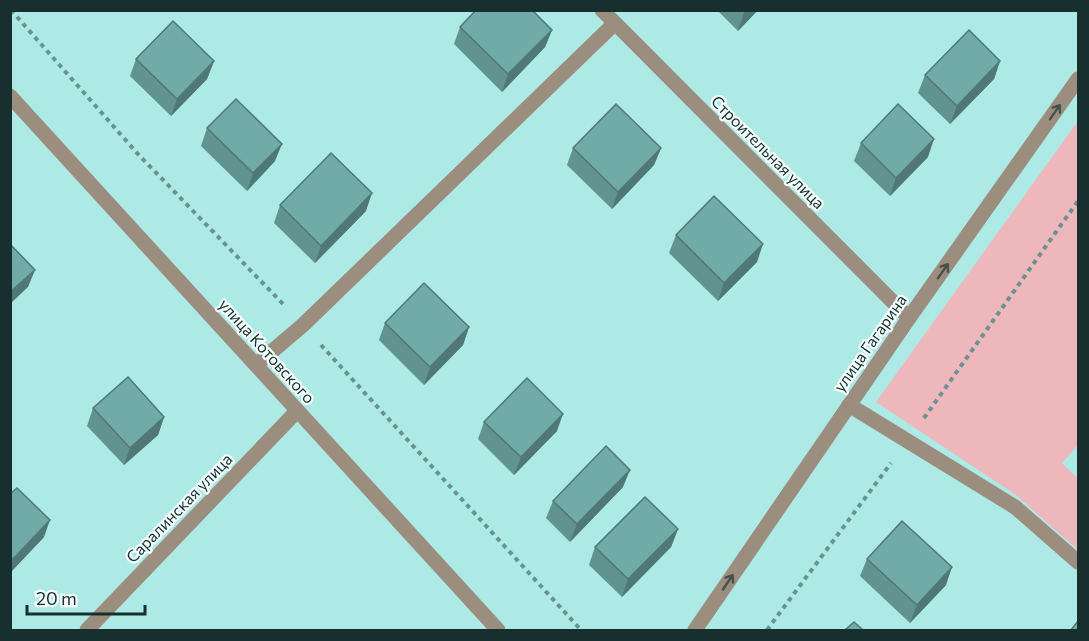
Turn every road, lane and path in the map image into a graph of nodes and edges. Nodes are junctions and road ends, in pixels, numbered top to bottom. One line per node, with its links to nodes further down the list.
1 (602, 10): 2 (street, Строительная улица)
2 (614, 24): 5 (street, Строительная улица); 6 (street)
3 (1078, 79): 5 (street, улица Гагарина, one-way to 3)
4 (10, 96): 6 (street, улица Котовского)
5 (909, 318): 7 (street, улица Гагарина)
6 (256, 365): 8 (street, улица Котовского)
7 (849, 405): 9 (street); 12 (street, улица Гагарина, one-way to 7)
8 (297, 411): 10 (street, Саралинская улица); 11 (street, улица Котовского)
9 (1078, 562)
10 (87, 630)
11 (498, 630)
12 (695, 630)

